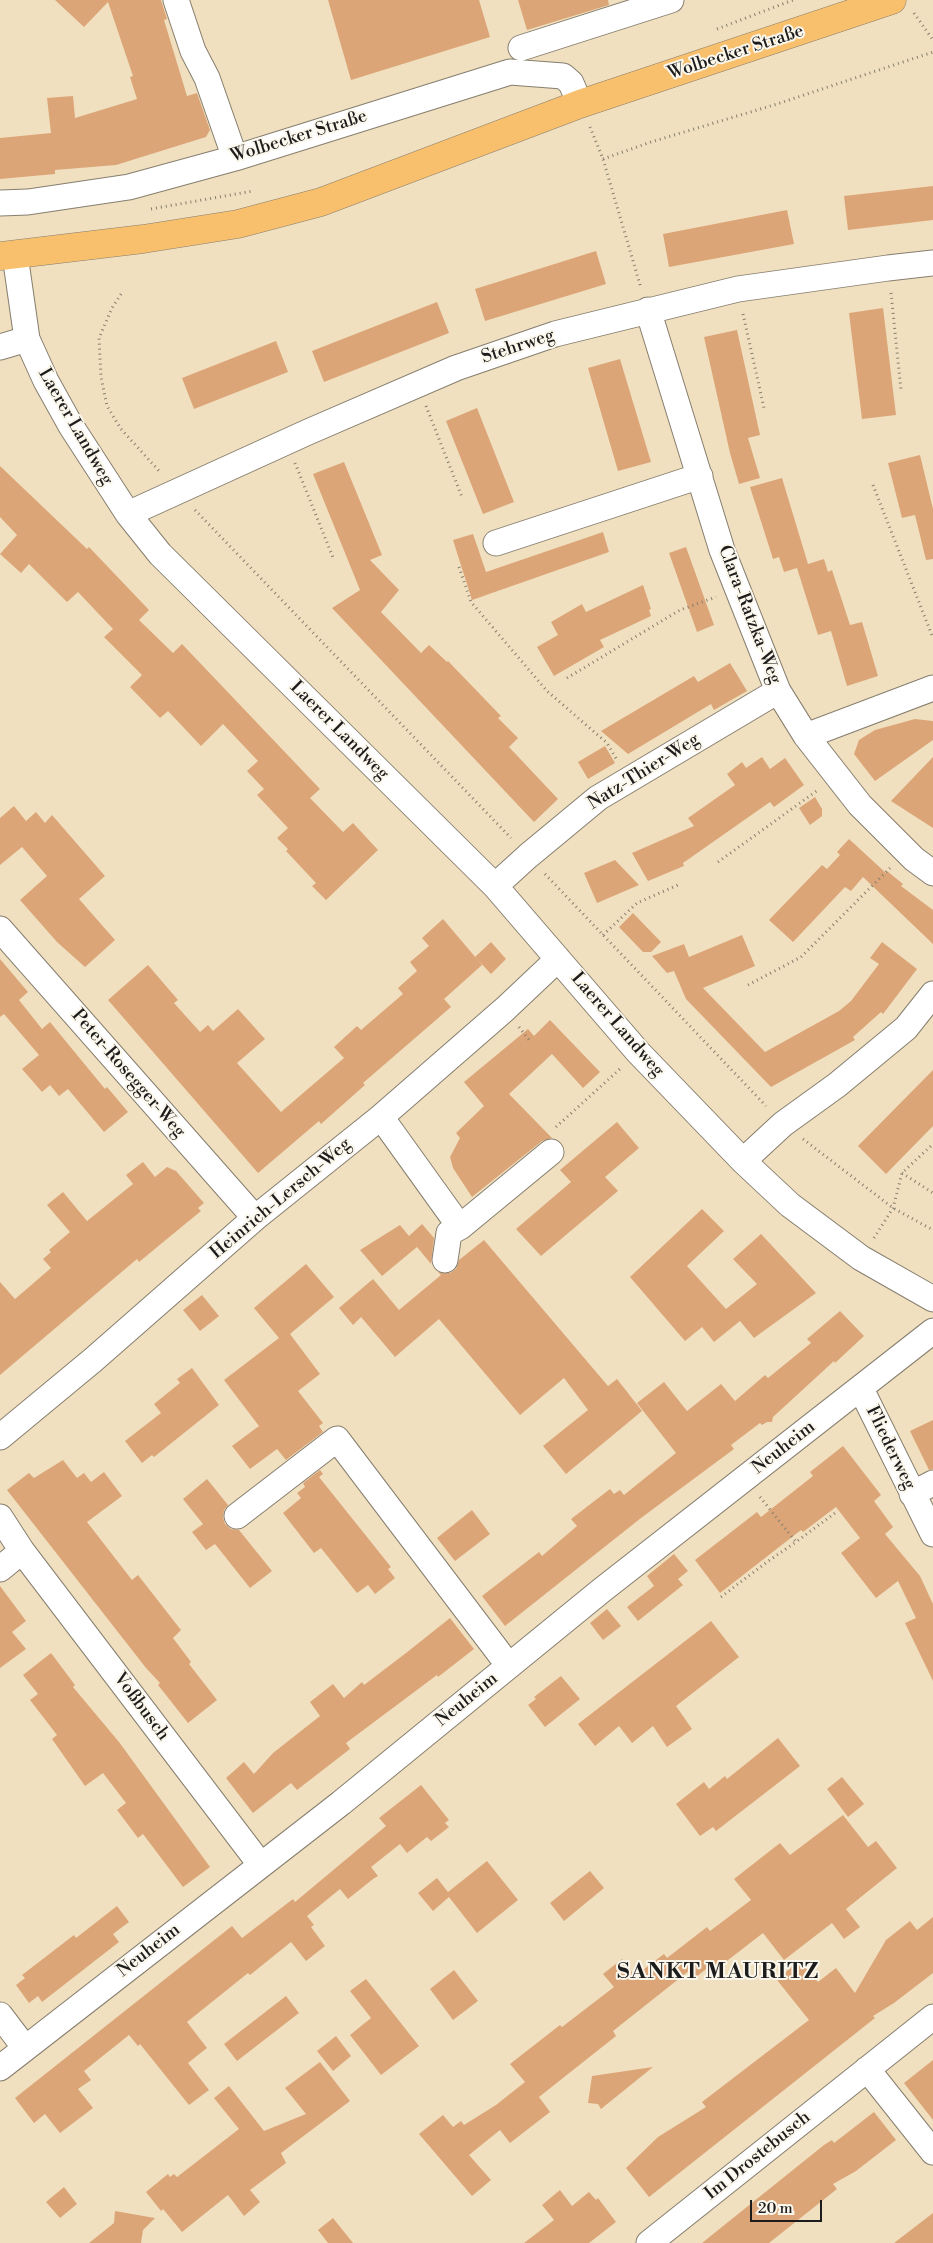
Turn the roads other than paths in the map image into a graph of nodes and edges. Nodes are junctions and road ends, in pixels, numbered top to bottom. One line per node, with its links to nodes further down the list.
1 (176, 0): 6 (street)
2 (671, 0): 4 (street)
3 (901, 4): 5 (main road, Wolbecker Straße)
4 (521, 48)
5 (580, 104): 6 (street, Wolbecker Straße); 8 (main road, Wolbecker Straße)
6 (235, 158): 7 (street, Wolbecker Straße)
7 (0, 203)
8 (7, 256): 11 (street, Laerer Landweg)
9 (933, 264): 10 (street, Stehrweg)
10 (648, 310): 13 (street, Clara-Ratzka-Weg); 14 (street, Stehrweg)
11 (28, 339): 12 (street); 14 (street, Laerer Landweg)
12 (0, 347)
13 (700, 476): 15 (street); 17 (street, Clara-Ratzka-Weg)
14 (128, 514): 20 (street, Laerer Landweg)
15 (496, 543)
16 (933, 688): 18 (street)
17 (778, 690): 18 (street, Clara-Ratzka-Weg); 20 (street, Natz-Thier-Weg)
18 (806, 736): 19 (street, Clara-Ratzka-Weg)
19 (933, 873)
20 (495, 886): 22 (street, Laerer Landweg)
21 (0, 929): 27 (street, Peter-Rosegger-Weg)
22 (558, 959): 24 (street, Heinrich-Lersch-Weg); 26 (street, Laerer Landweg)
23 (933, 994): 26 (street)
24 (380, 1117): 27 (street, Heinrich-Lersch-Weg); 28 (street)
25 (550, 1152): 28 (street)
26 (743, 1161): 30 (street, Laerer Landweg)
27 (255, 1218): 33 (street, Heinrich-Lersch-Weg)
28 (460, 1228): 29 (street)
29 (445, 1260)
30 (933, 1299)
31 (933, 1331): 32 (street, Neuheim)
32 (860, 1389): 34 (street, Fliederweg); 40 (street, Neuheim)
33 (0, 1437)
34 (923, 1488): 37 (street, Fliederweg)
35 (237, 1516): 40 (street)
36 (0, 1517): 38 (street, Voßbusch)
37 (933, 1534)
38 (22, 1551): 39 (street); 41 (street, Voßbusch)
39 (0, 1569)
40 (508, 1666): 41 (street, Neuheim)
41 (260, 1864): 44 (street, Neuheim)
42 (0, 2015): 44 (street)
43 (933, 2017): 46 (street, Im Drostebusch)
44 (25, 2048): 45 (street, Neuheim)
45 (0, 2068)
46 (867, 2069): 47 (street); 48 (street, Im Drostebusch)
47 (933, 2152)
48 (649, 2243)

